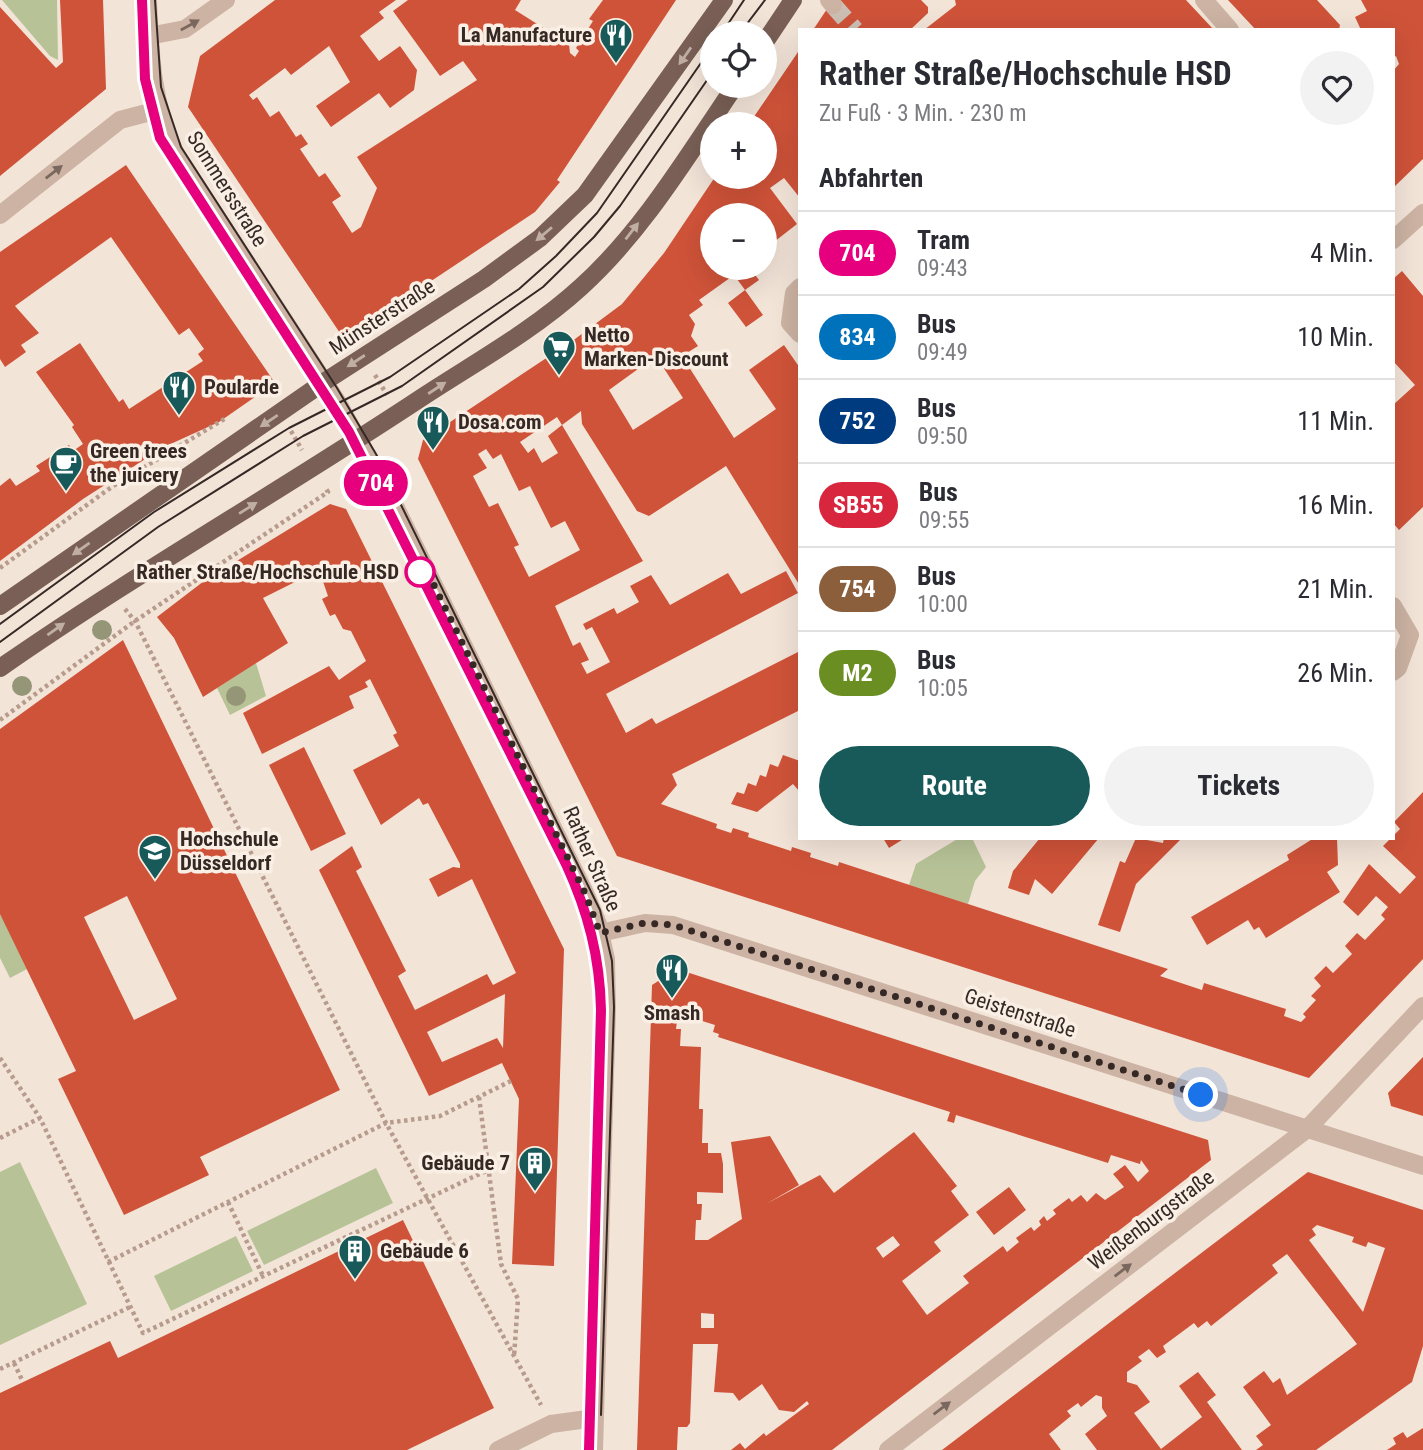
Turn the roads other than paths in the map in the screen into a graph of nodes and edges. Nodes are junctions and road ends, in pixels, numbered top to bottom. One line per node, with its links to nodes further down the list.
1 (148, 0): 8 (street, Sommersstraße)
2 (226, 0): 8 (street, one-way to 2)
3 (723, 0): 16 (main road, Münsterstraße, one-way to 16)
4 (793, 0): 6 (main road)
5 (1204, 0): 7 (street)
6 (777, 23)
7 (1228, 28)
8 (149, 36): 10 (street, Sommersstraße)
9 (727, 98): 17 (main road, one-way to 9)
10 (158, 110): 12 (street, one-way to 10); 16 (street, Sommersstraße)
11 (1423, 213): 13 (street)
12 (0, 215)
13 (1395, 236)
14 (798, 289): 15 (street)
15 (798, 332)
16 (324, 382): 17 (street, Rather Straße); 18 (main road, Münsterstraße, one-way to 18)
17 (359, 439): 20 (main road, one-way to 17); 22 (street, Rather Straße)
18 (0, 606)
19 (1395, 609): 21 (street)
20 (0, 668)
21 (1395, 671)
22 (600, 933): 24 (street, Geistenstraße); 26 (street, Rather Straße)
23 (1423, 1006): 24 (street, Weißenburgstraße)
24 (1307, 1129): 25 (street, Geistenstraße); 29 (street, Weißenburgstraße, one-way to 24)
25 (1423, 1166)
26 (595, 1419): 27 (street); 28 (street, Rather Straße)
27 (498, 1450)
28 (594, 1450)
29 (888, 1450)

